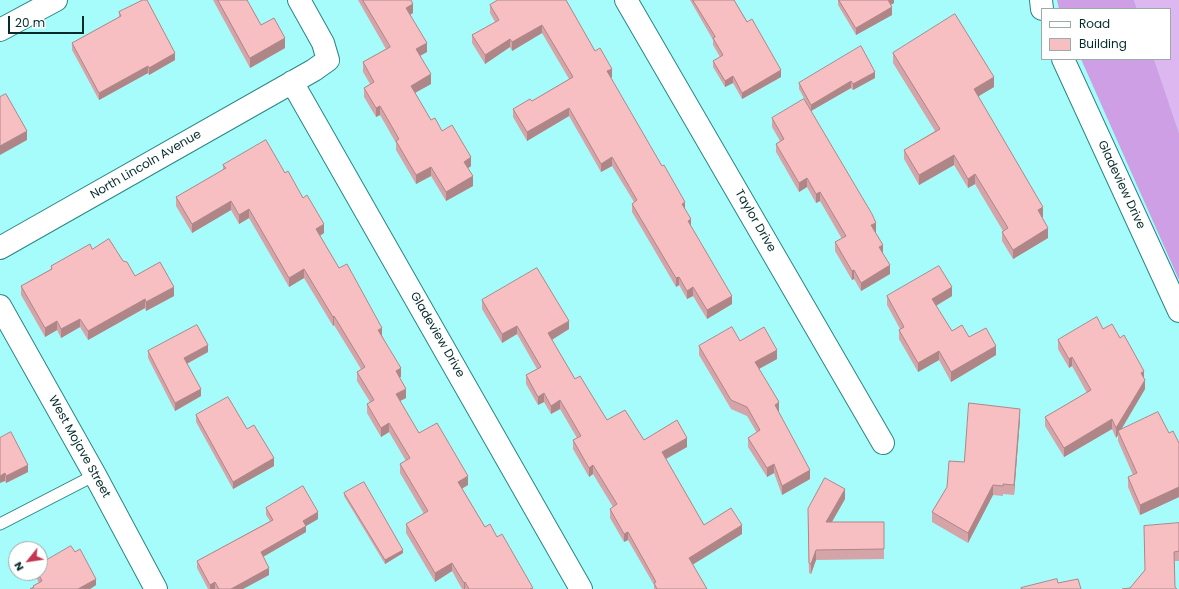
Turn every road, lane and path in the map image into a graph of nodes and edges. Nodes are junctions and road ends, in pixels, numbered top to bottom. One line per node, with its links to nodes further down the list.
1 (56, 0): 4 (street)
2 (299, 0): 6 (street, North Lincoln Avenue)
3 (626, 0): 10 (street, Taylor Drive)
4 (0, 30)
5 (1063, 60): 9 (street, Gladeview Drive)
6 (292, 82): 7 (street, North Lincoln Avenue); 14 (street, Gladeview Drive)
7 (0, 248)
8 (0, 306): 11 (street, West Mojave Street)
9 (1179, 311)
10 (883, 443)
11 (95, 475): 12 (lane); 13 (street, West Mojave Street)
12 (0, 524)
13 (156, 589)
14 (582, 589)

